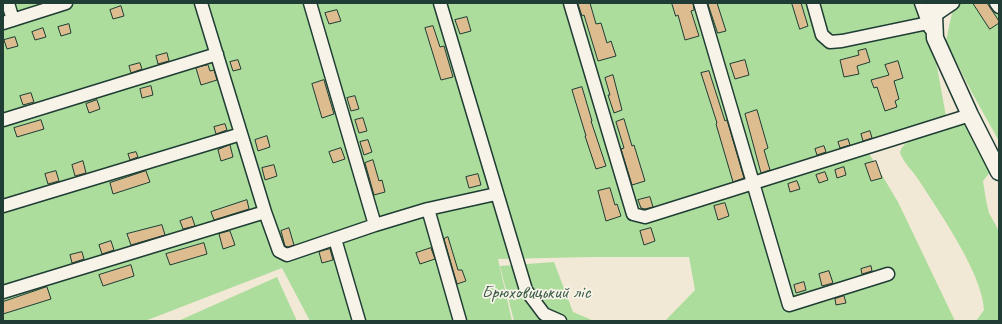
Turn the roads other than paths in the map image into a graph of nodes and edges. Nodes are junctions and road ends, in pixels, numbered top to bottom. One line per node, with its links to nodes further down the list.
1 (8, 3): 14 (street)
2 (66, 3): 14 (street)
3 (201, 3): 15 (street)
4 (310, 3): 25 (street)
5 (440, 3): 21 (street)
6 (570, 3): 20 (street)
7 (700, 3): 20 (street)
8 (813, 3): 13 (street)
9 (921, 3): 13 (street)
10 (954, 3): 13 (street)
11 (996, 3): 12 (street)
12 (999, 7)
13 (933, 14): 16 (street)
14 (8, 21)
15 (217, 54): 17 (street); 18 (street)
16 (970, 115): 19 (street); 20 (street)
17 (3, 120)
18 (241, 134): 22 (street); 24 (street)
19 (999, 172)
20 (753, 182): 27 (street)
21 (496, 194): 23 (street); 31 (street)
22 (3, 206)
23 (428, 209): 25 (street); 30 (street)
24 (265, 212): 26 (street); 28 (street)
25 (376, 225): 26 (street)
26 (334, 239): 29 (street)
27 (888, 274)
28 (3, 292)
29 (358, 321)
30 (460, 321)
31 (560, 321)

